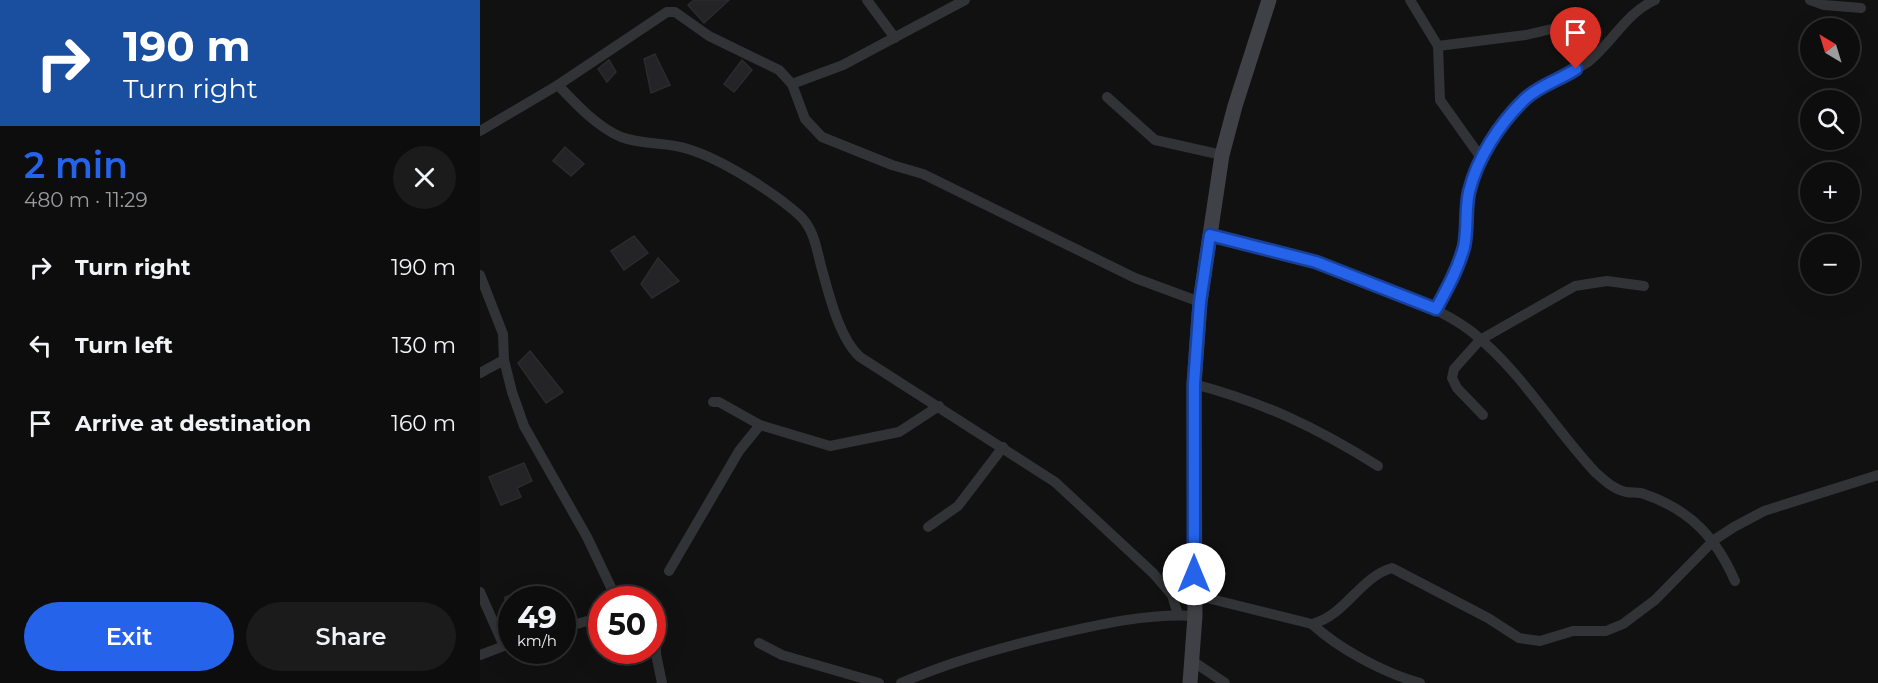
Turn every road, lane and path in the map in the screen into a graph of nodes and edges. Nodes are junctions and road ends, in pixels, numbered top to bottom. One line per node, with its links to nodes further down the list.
1 (670, 0): 9 (street)
2 (867, 0): 11 (street)
3 (965, 0): 11 (street)
4 (1269, 0): 17 (main road)
5 (1410, 0): 12 (street)
6 (1655, 0): 18 (street)
7 (1810, 0): 8 (street)
8 (1861, 8)
9 (675, 12): 13 (street); 14 (street)
10 (1560, 27): 12 (street)
11 (895, 38): 13 (street)
12 (1437, 46): 18 (street)
13 (792, 84): 22 (street)
14 (558, 85): 16 (street); 29 (street)
15 (1107, 97): 17 (street)
16 (480, 131)
17 (1222, 155): 19 (main road)
18 (1482, 159): 23 (street)
19 (1210, 235): 22 (main road); 23 (street)
20 (480, 275): 25 (street)
21 (1644, 286): 24 (street)
22 (1200, 302): 27 (main road)
23 (1436, 309): 24 (street)
24 (1480, 340): 30 (street); 36 (street)
25 (504, 360): 26 (street); 39 (street)
26 (480, 373)
27 (1194, 384): 33 (street); 41 (main road)
28 (713, 402): 31 (street)
29 (939, 406): 31 (street); 32 (street)
30 (1483, 415)
31 (760, 425): 37 (street)
32 (1002, 447): 35 (street); 42 (street)
33 (1378, 466)
34 (1878, 475): 36 (street)
35 (928, 527)
36 (1714, 540): 38 (street); 44 (street)
37 (669, 571)
38 (1735, 581)
39 (610, 586)
40 (480, 592): 45 (street)
41 (1195, 596): 43 (main road); 44 (street)
42 (1178, 615): 43 (street); 51 (street)
43 (1195, 616): 49 (main road)
44 (1312, 624): 56 (street)
45 (498, 626)
46 (759, 643): 53 (street)
47 (498, 649): 48 (street)
48 (480, 655)
49 (1191, 660): 54 (main road); 55 (street)
50 (658, 664): 52 (street)
51 (904, 682)
52 (662, 683)
53 (879, 683)
54 (1190, 683)
55 (1225, 683)
56 (1420, 683)

